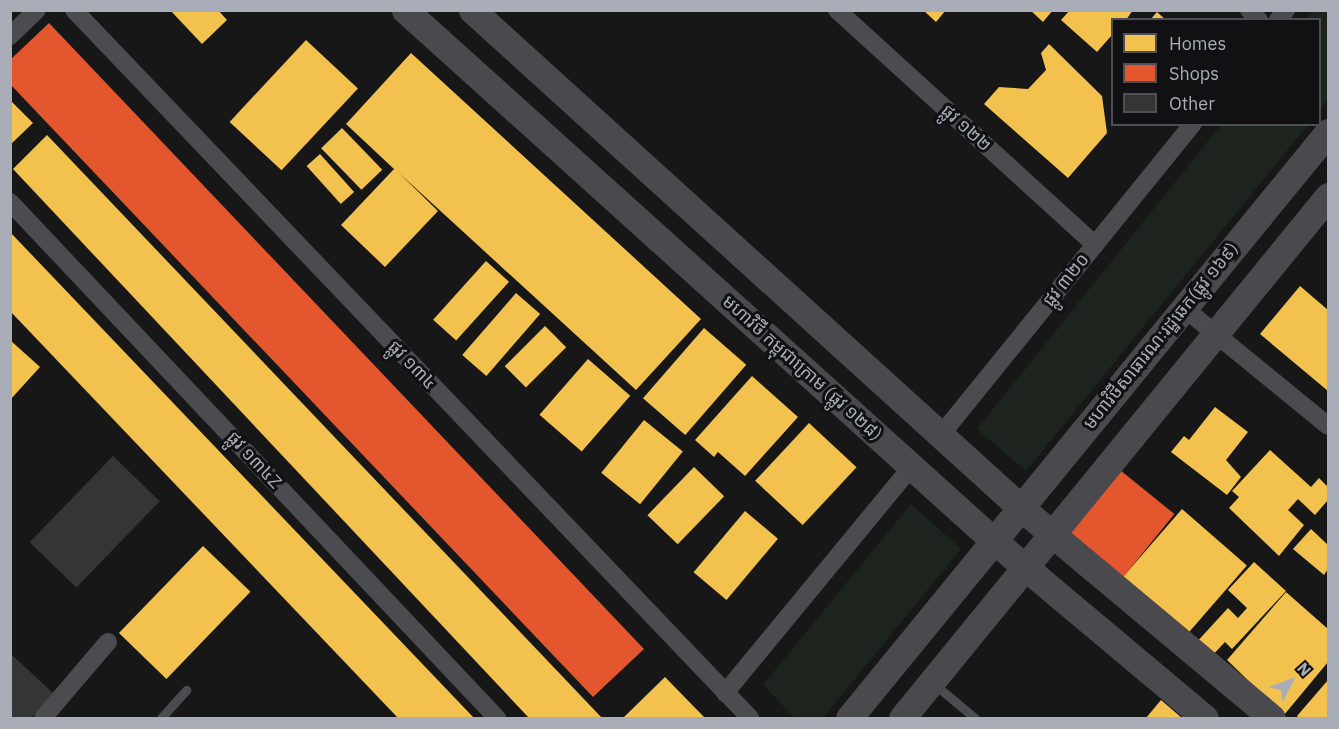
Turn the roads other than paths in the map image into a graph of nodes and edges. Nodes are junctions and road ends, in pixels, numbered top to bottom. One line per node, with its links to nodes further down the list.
1 (37, 10): 6 (street)
2 (74, 10): 24 (street, ផ្លូវ ១៣៤)
3 (405, 10): 16 (main road, មហាវិថី កម្ពុជាក្រោម (ផ្លូវ ១២៨))
4 (472, 10): 15 (main road)
5 (837, 10): 11 (street, ផ្លូវ ១២២)
6 (10, 36)
7 (1191, 126): 11 (street, ផ្លូវ ៣២០)
8 (1329, 132): 12 (main road, មហាវិថីសាធារណៈរដ្ឋឆេក(ផ្លូវ ១៦៩))
9 (1329, 196): 13 (main road)
10 (10, 202): 27 (street, ផ្លូវ ១៣៤Z)
11 (1095, 245): 15 (street, ផ្លូវ ៣២០)
12 (1184, 308): 13 (street); 17 (main road, មហាវិថីសាធារណៈរដ្ឋឆេក(ផ្លូវ ១៦៩))
13 (1216, 334): 14 (street); 18 (main road)
14 (1329, 426)
15 (940, 436): 17 (main road)
16 (911, 467): 19 (main road, មហាវិថី កម្ពុជាក្រោម (ផ្លូវ ១២៨)); 24 (street)
17 (1021, 508): 18 (main road); 19 (main road, មហាវិថីសាធារណៈរដ្ឋឆេក(ផ្លូវ ១៦៩))
18 (1052, 535): 20 (main road); 33 (main road)
19 (994, 541): 20 (main road, មហាវិថី កម្ពុជាក្រោម (ផ្លូវ ១២៨)); 29 (main road, មហាវិថីសាធារណៈរដ្ឋឆេក(ផ្លូវ ១៦៩))
20 (1025, 568): 22 (main road); 32 (main road, មហាវិថី កម្ពុជាក្រោម (ផ្លូវ ១២៨))
21 (108, 642): 25 (street)
22 (932, 683): 30 (main road); 31 (lane)
23 (186, 690): 26 (lane)
24 (725, 693): 28 (street, ផ្លូវ ១៣៤)
25 (43, 718)
26 (161, 718)
27 (496, 718)
28 (750, 718)
29 (849, 718)
30 (902, 718)
31 (975, 718)
32 (1205, 718)
33 (1272, 718)

